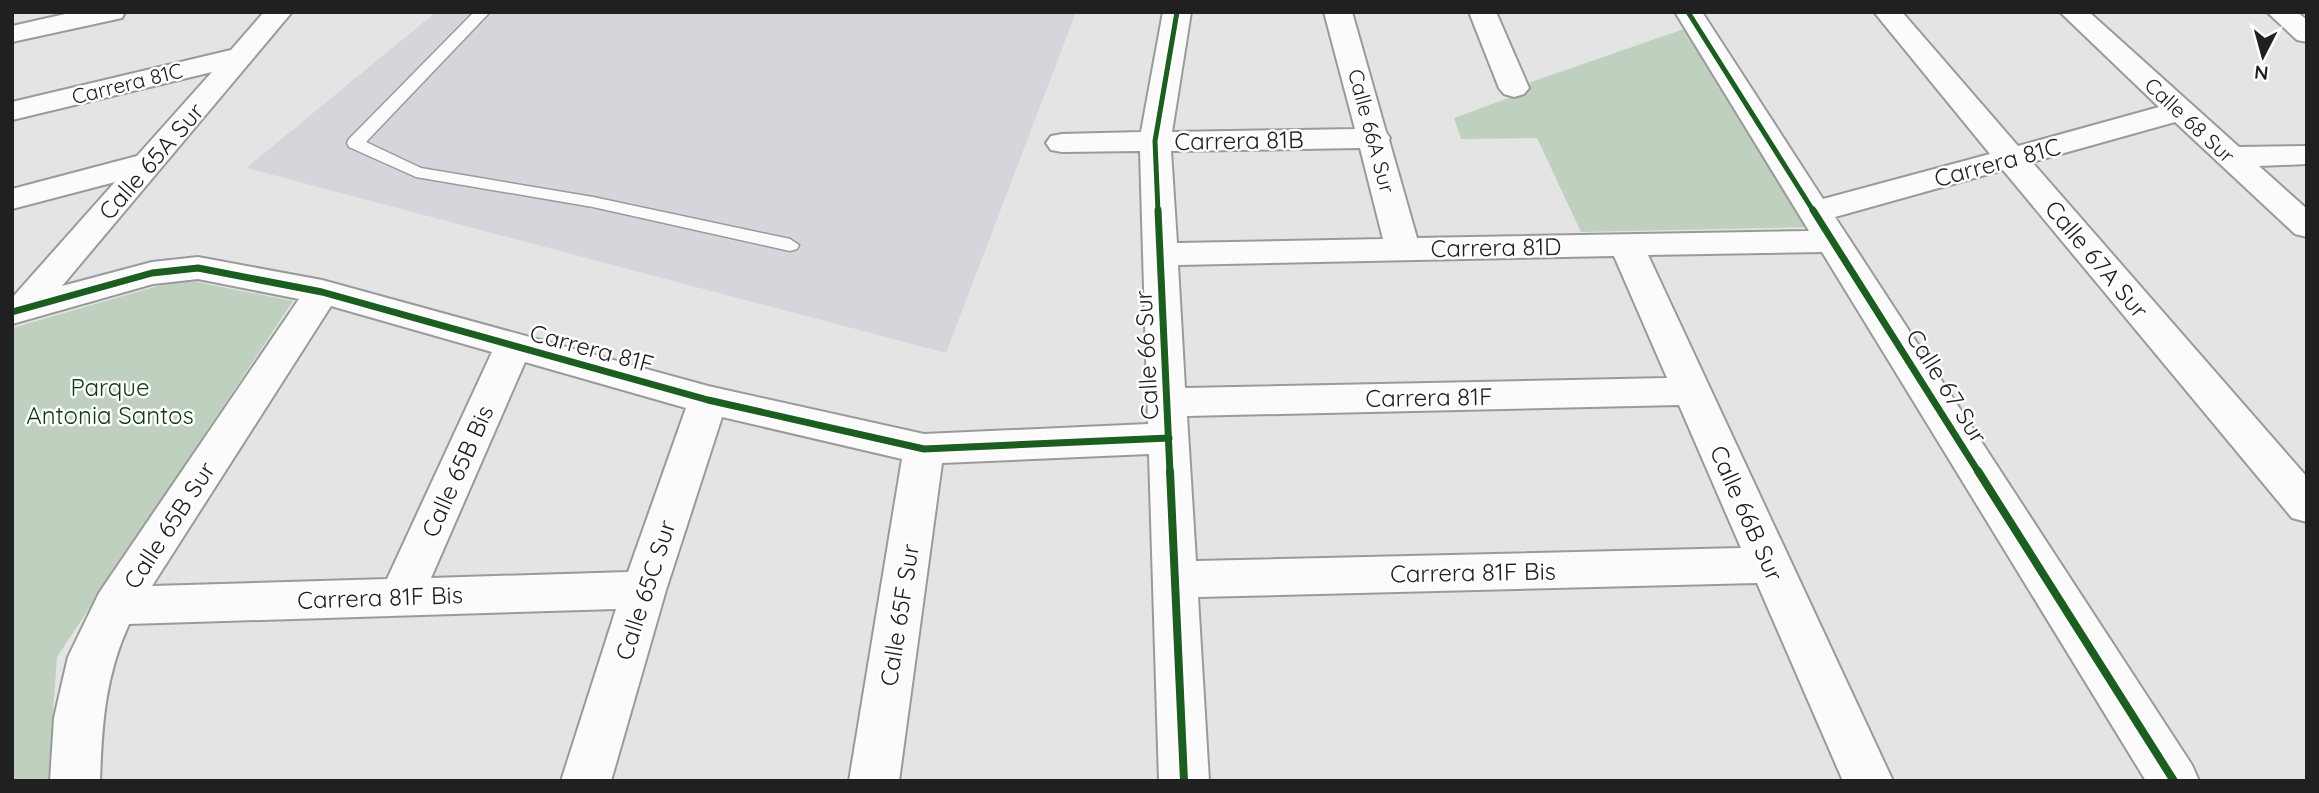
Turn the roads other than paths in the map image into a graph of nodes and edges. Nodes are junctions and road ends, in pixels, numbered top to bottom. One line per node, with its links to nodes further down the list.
1 (112, 12): 11 (street)
2 (279, 12): 13 (street, Calle 65A Sur)
3 (483, 12): 27 (lane)
4 (1177, 12): 18 (street, Calle 66 Sur)
5 (1338, 12): 17 (street, Calle 66A Sur)
6 (1482, 12): 14 (street)
7 (1688, 12): 25 (street, Calle 67 Sur)
8 (1887, 12): 22 (street, Calle 67A Sur)
9 (2073, 12): 16 (street, Calle 68 Sur)
10 (2280, 12): 12 (street)
11 (12, 34)
12 (2307, 34)
13 (242, 55): 15 (street, Carrera 81C); 23 (street, Calle 65A Sur)
14 (1514, 88)
15 (12, 111)
16 (2180, 111): 21 (street, Calle 68 Sur); 22 (street, Carrera 81C)
17 (1375, 138): 18 (street, Carrera 81B); 29 (street, Calle 66A Sur)
18 (1155, 141): 19 (street, Carrera 81B); 30 (street, Calle 66 Sur)
19 (1062, 143)
20 (2307, 155): 21 (street)
21 (2230, 156): 26 (street, Calle 68 Sur)
22 (2011, 158): 25 (street, Carrera 81C); 38 (street, Calle 67A Sur)
23 (149, 163): 24 (street); 32 (street, Calle 65A Sur)
24 (12, 199)
25 (1823, 227): 28 (street, Carrera 81D); 49 (street, Calle 67 Sur)
26 (2307, 227)
27 (790, 245)
28 (1626, 245): 29 (street, Carrera 81D); 34 (street, Calle 66B Sur)
29 (1403, 249): 30 (street, Carrera 81D)
30 (1161, 254): 36 (street, Calle 66 Sur)
31 (322, 292): 32 (street, Carrera 81F); 33 (street, Carrera 81F); 43 (street, Calle 65B Sur)
32 (18, 311)
33 (513, 347): 35 (street, Carrera 81F); 42 (street, Calle 65B Bis)
34 (1692, 391): 36 (street, Carrera 81F); 39 (street, Calle 66B Sur)
35 (708, 400): 37 (street, Carrera 81F); 41 (street, Calle 65C Sur)
36 (1168, 420): 37 (street, Carrera 81F); 40 (street, Calle 66 Sur)
37 (924, 449): 46 (street, Calle 65F Sur)
38 (2307, 506)
39 (1770, 565): 40 (street, Carrera 81F Bis); 48 (street, Calle 66B Sur)
40 (1175, 580): 47 (street, Calle 66 Sur)
41 (644, 590): 42 (street, Carrera 81F Bis); 45 (street, Calle 65C Sur)
42 (401, 596): 43 (street, Carrera 81F Bis)
43 (115, 606): 44 (street, Calle 65B Sur)
44 (75, 781)
45 (586, 781)
46 (874, 781)
47 (1184, 781)
48 (1868, 781)
49 (2174, 781)

